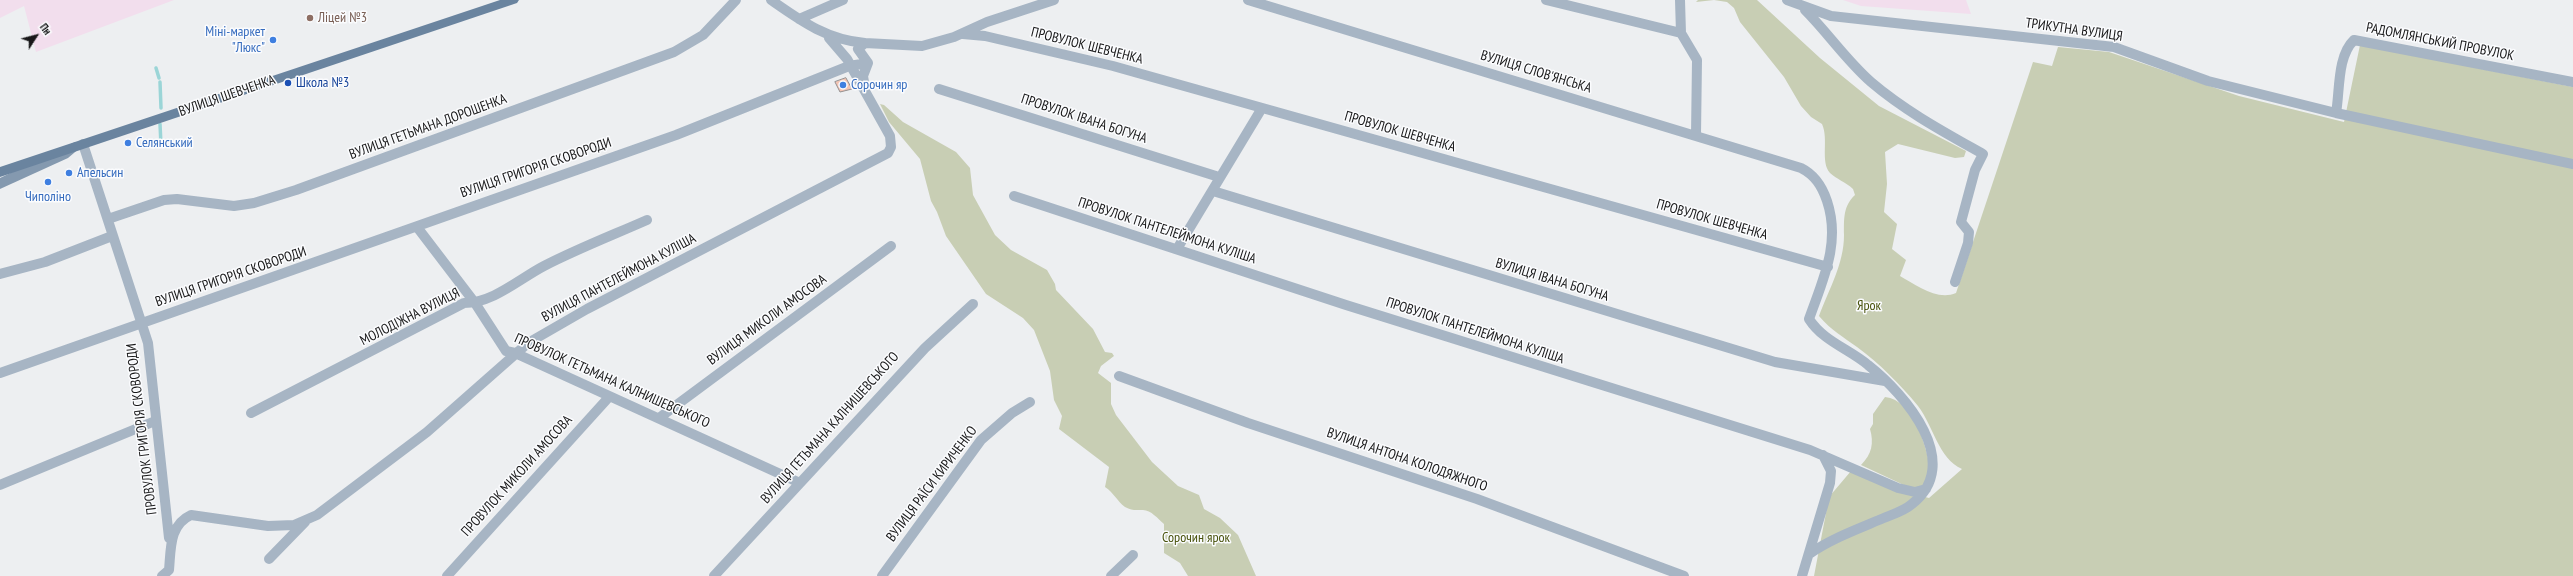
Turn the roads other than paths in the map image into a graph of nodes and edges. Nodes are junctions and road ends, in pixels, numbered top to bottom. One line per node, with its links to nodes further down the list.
1 (513, 0): 24 (main road, ВУЛИЦЯ ШЕВЧЕНКА)
2 (736, 0): 31 (street, ВУЛИЦЯ ГЕТЬМАНА ДОРОШЕНКА)
3 (771, 0): 11 (street)
4 (843, 0): 11 (street)
5 (1054, 0): 13 (street)
6 (1248, 0): 23 (street, ВУЛИЦЯ СЛОВ'ЯНСЬКА)
7 (1546, 0): 12 (street)
8 (1680, 0): 12 (street)
9 (1787, 0): 10 (street, ТРИКУТНА ВУЛИЦЯ)
10 (1802, 7): 22 (street, ТРИКУТНА ВУЛИЦЯ); 39 (street, ТРИКУТНА ВУЛИЦЯ)
11 (798, 19): 14 (street)
12 (1681, 33): 23 (street)
13 (961, 34): 15 (street); 21 (street, ПРОВУЛОК ШЕВЧЕНКА)
14 (829, 38): 15 (street); 17 (street, ВУЛИЦЯ ПАНТЕЛЕЙМОНА КУЛІША)
15 (865, 43): 16 (street)
16 (868, 63): 17 (street, ВУЛИЦЯ ГРИГОРІЯ СКОВОРОДИ); 20 (street)
17 (849, 66): 20 (street, ВУЛИЦЯ ПАНТЕЛЕЙМОНА КУЛІША); 33 (street, ВУЛИЦЯ ГРИГОРІЯ СКОВОРОДИ)
18 (2573, 82): 22 (street, РАДОМЛЯНСЬКИЙ ПРОВУЛОК)
19 (939, 89): 27 (street, ПРОВУЛОК ІВАНА БОГУНА)
20 (869, 98): 43 (street, ВУЛИЦЯ ПАНТЕЛЕЙМОНА КУЛІША)
21 (1262, 108): 27 (street); 37 (street, ПРОВУЛОК ШЕВЧЕНКА)
22 (2336, 113): 25 (street, ТРИКУТНА ВУЛИЦЯ)
23 (1696, 135): 37 (street, ВУЛИЦЯ СЛОВ'ЯНСЬКА)
24 (80, 145): 26 (main road, ВУЛИЦЯ ШЕВЧЕНКА); 28 (main road, ВУЛИЦЯ ШЕВЧЕНКА); 31 (street, ПРОВУЛОК ГРИГОРІЯ СКОВОРОДИ)
25 (2573, 164)
26 (0, 172)
27 (1219, 178): 29 (street)
28 (0, 184)
29 (1213, 191): 36 (street); 46 (street, ВУЛИЦЯ ІВАНА БОГУНА)
30 (1014, 196): 36 (street, ПРОВУЛОК ПАНТЕЛЕЙМОНА КУЛІША)
31 (108, 219): 34 (street, ПРОВУЛОК ГРИГОРІЯ СКОВОРОДИ)
32 (647, 220): 40 (street, МОЛОДІЖНА ВУЛИЦЯ)
33 (417, 227): 40 (street, ПРОВУЛОК ГЕТЬМАНА КАЛНИШЕВСЬКОГО); 42 (street, ВУЛИЦЯ ГРИГОРІЯ СКОВОРОДИ)
34 (112, 236): 38 (street); 42 (street, ПРОВУЛОК ГРИГОРІЯ СКОВОРОДИ)
35 (891, 246): 50 (street, ВУЛИЦЯ МИКОЛИ АМОСОВА)
36 (1177, 249): 52 (street, ПРОВУЛОК ПАНТЕЛЕЙМОНА КУЛІША)
37 (1828, 267): 46 (street)
38 (0, 274)
39 (1955, 282)
40 (475, 303): 43 (street, ПРОВУЛОК ГЕТЬМАНА КАЛНИШЕВСЬКОГО); 49 (street, МОЛОДІЖНА ВУЛИЦЯ)
41 (973, 304): 53 (street, ВУЛИЦЯ ГЕТЬМАНА КАЛНИШЕВСЬКОГО)
42 (142, 323): 44 (street, ВУЛИЦЯ ГРИГОРІЯ СКОВОРОДИ); 51 (street, ПРОВУЛОК ГРИГОРІЯ СКОВОРОДИ)
43 (515, 353): 47 (street, ПРОВУЛОК ГЕТЬМАНА КАЛНИШЕВСЬКОГО); 56 (street, ВУЛИЦЯ ПАНТЕЛЕЙМОНА КУЛІША)
44 (0, 373)
45 (1119, 376): 65 (street, ВУЛИЦЯ АНТОНА КОЛОДЯЖНОГО)
46 (1885, 381): 55 (street)
47 (609, 397): 50 (street, ПРОВУЛОК ГЕТЬМАНА КАЛНИШЕВСЬКОГО); 61 (street, ПРОВУЛОК МИКОЛИ АМОСОВА)
48 (1030, 402): 63 (street, ВУЛИЦЯ РАЇСИ КИРИЧЕНКО)
49 (251, 413)
50 (659, 418): 53 (street, ПРОВУЛОК ГЕТЬМАНА КАЛНИШЕВСЬКОГО)
51 (154, 421): 54 (street); 60 (street, ПРОВУЛОК ГРИГОРІЯ СКОВОРОДИ)
52 (1824, 455): 55 (street, ПРОВУЛОК ПАНТЕЛЕЙМОНА КУЛІША); 57 (street)
53 (800, 483): 62 (street, ВУЛИЦЯ ГЕТЬМАНА КАЛНИШЕВСЬКОГО)
54 (0, 485)
55 (1926, 490): 57 (street)
56 (306, 521): 59 (street, ВУЛИЦЯ ПАНТЕЛЕЙМОНА КУЛІША); 60 (street, ВУЛИЦЯ ПАНТЕЛЕЙМОНА КУЛІША)
57 (1809, 554): 66 (street)
58 (1133, 555): 64 (street)
59 (269, 558)
60 (167, 574)
61 (447, 576)
62 (714, 576)
63 (882, 576)
64 (1111, 576)
65 (1684, 576)
66 (1802, 576)

